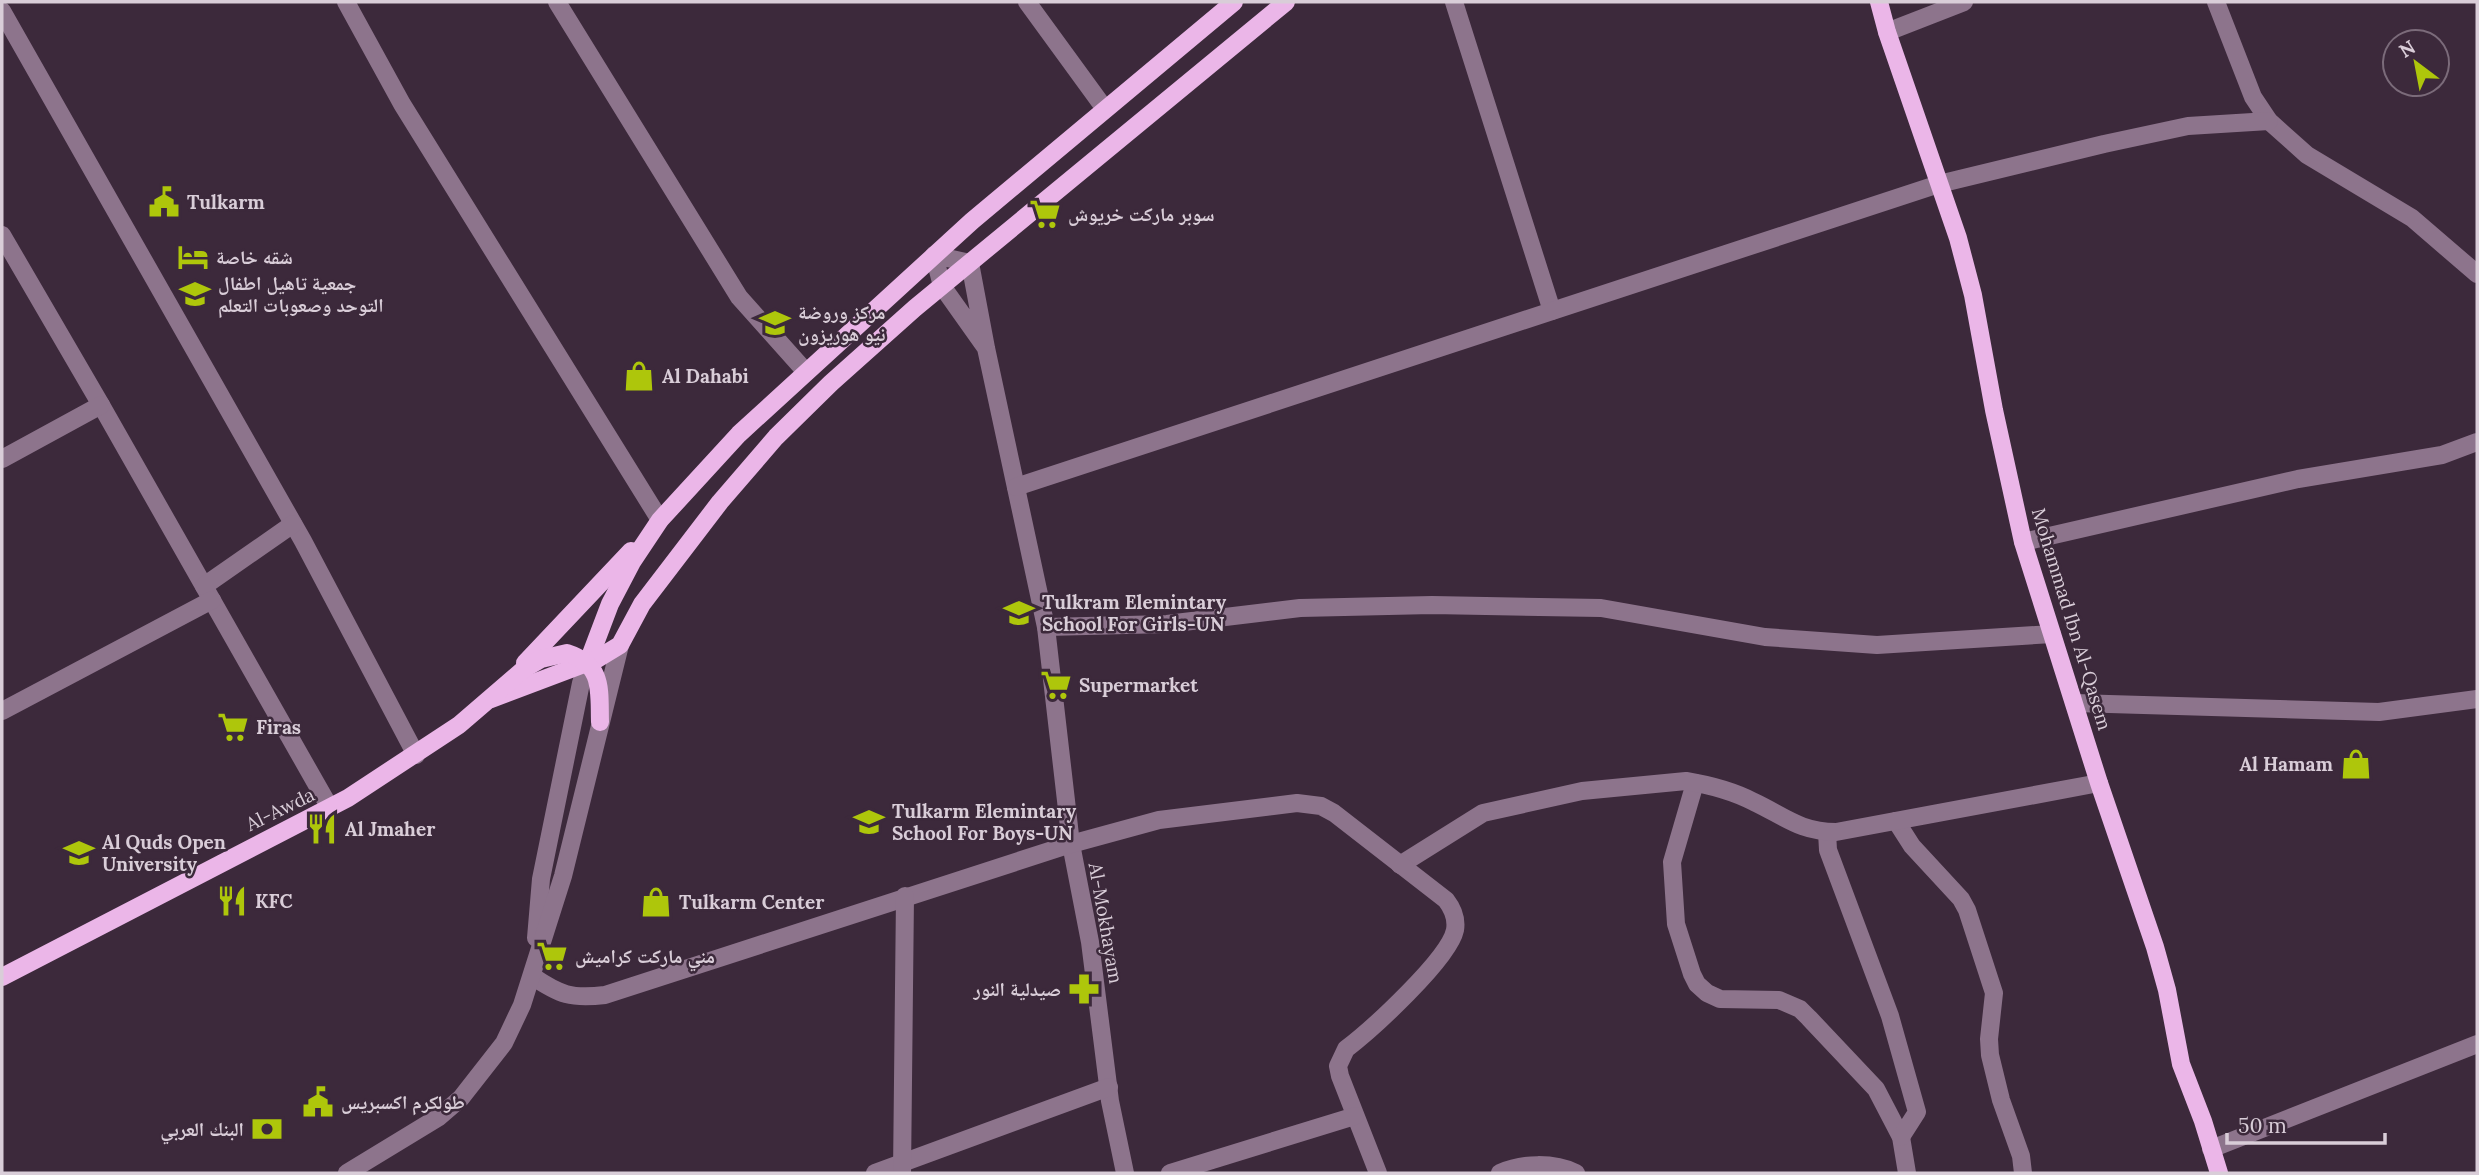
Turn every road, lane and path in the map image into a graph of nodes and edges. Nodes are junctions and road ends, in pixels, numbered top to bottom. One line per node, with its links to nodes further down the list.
1 (346, 2): 28 (street)
2 (556, 2): 23 (street)
3 (1027, 2): 13 (street)
4 (1234, 2): 13 (main road)
5 (1286, 2): 18 (main road)
6 (1454, 2): 21 (street)
7 (1870, 2): 12 (main road)
8 (1879, 2): 12 (main road)
9 (1964, 2): 12 (street)
10 (2216, 2): 14 (street)
11 (2, 11): 29 (street)
12 (1886, 32): 15 (main road, Mohammad Ibn Al-Qasem)
13 (1105, 109): 17 (main road)
14 (2269, 121): 15 (street); 19 (street)
15 (1939, 184): 21 (street); 30 (main road, Mohammad Ibn Al-Qasem)
16 (2, 235): 24 (street)
17 (934, 255): 18 (street); 20 (street); 23 (main road)
18 (970, 263): 20 (main road); 22 (street, Al-Mokhayam)
19 (2477, 274)
20 (942, 286): 22 (street); 34 (main road)
21 (1552, 311): 27 (street)
22 (986, 348): 27 (street, Al-Mokhayam)
23 (806, 372): 28 (main road)
24 (101, 405): 26 (street); 31 (street)
25 (2477, 442): 30 (street)
26 (2, 459)
27 (1016, 486): 32 (street, Al-Mokhayam)
28 (660, 520): 35 (main road); 36 (main road)
29 (293, 524): 31 (street); 41 (street)
30 (2023, 542): 33 (main road, Mohammad Ibn Al-Qasem)
31 (208, 593): 39 (street); 44 (street)
32 (1046, 627): 33 (street); 47 (street, Al-Mokhayam)
33 (2052, 634): 38 (main road, Mohammad Ibn Al-Qasem)
34 (620, 645): 35 (main road); 40 (street)
35 (587, 663): 36 (main road); 40 (main road); 50 (street)
36 (491, 699): 41 (main road, Al-Awda)
37 (2477, 699): 38 (street)
38 (2075, 703): 43 (main road, Mohammad Ibn Al-Qasem)
39 (2, 711)
40 (600, 722): 50 (street)
41 (416, 755): 44 (main road, Al-Awda)
42 (1695, 783): 46 (street); 48 (street); 55 (street)
43 (2099, 783): 45 (street); 56 (main road, Mohammad Ibn Al-Qasem)
44 (330, 808): 51 (main road, Al-Awda)
45 (1896, 821): 46 (street); 66 (street)
46 (1827, 832): 55 (street)
47 (1071, 844): 48 (street); 49 (street); 53 (street, Al-Mokhayam)
48 (1400, 865): 54 (street)
49 (905, 896): 50 (street); 57 (street)
50 (532, 976): 59 (street)
51 (2, 977)
52 (2477, 1044): 56 (street)
53 (1108, 1087): 57 (street); 60 (street, Al-Mokhayam)
54 (1355, 1116): 61 (street); 62 (street)
55 (1901, 1137): 65 (street)
56 (2211, 1149): 67 (main road, Mohammad Ibn Al-Qasem)
57 (902, 1167): 58 (street)
58 (882, 1172)
59 (347, 1173)
60 (1125, 1173)
61 (1170, 1173)
62 (1378, 1173)
63 (1500, 1173): 64 (street)
64 (1576, 1173)
65 (1907, 1173)
66 (2024, 1173)
67 (2218, 1173)

